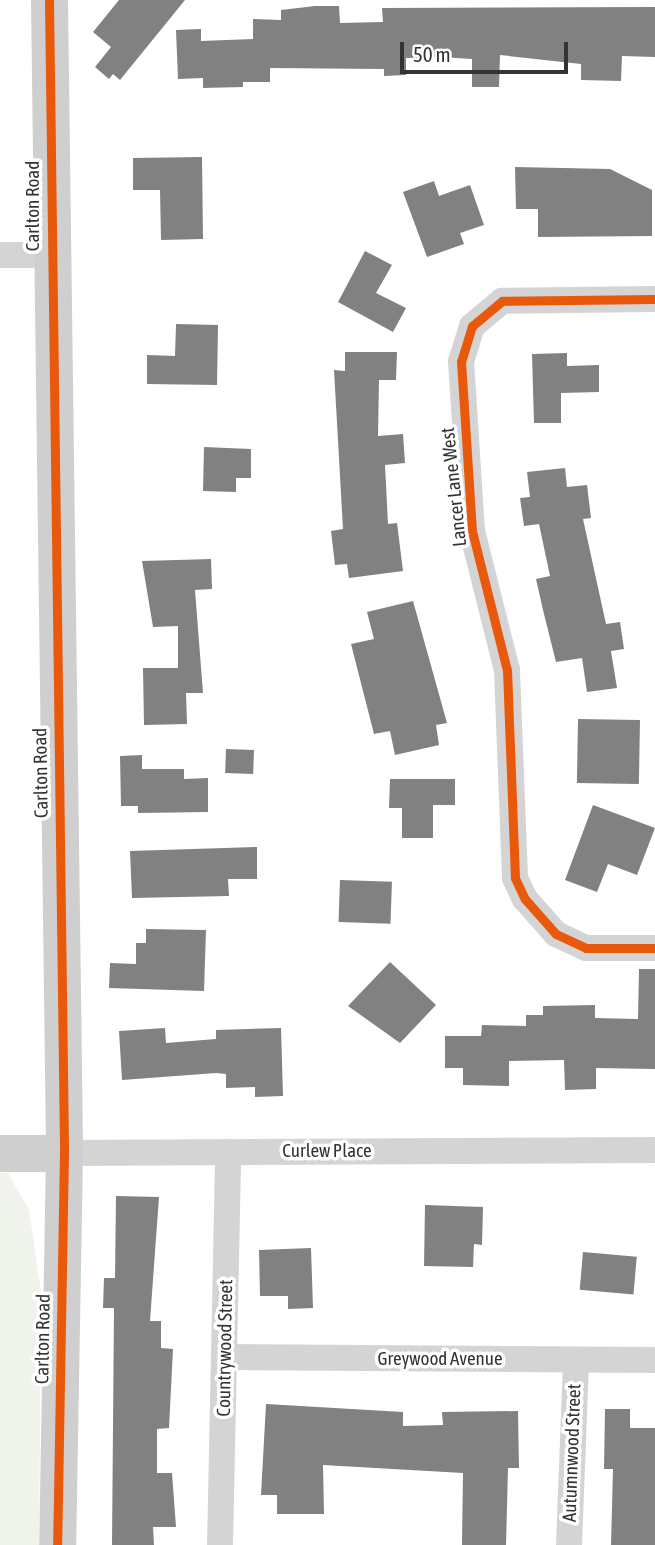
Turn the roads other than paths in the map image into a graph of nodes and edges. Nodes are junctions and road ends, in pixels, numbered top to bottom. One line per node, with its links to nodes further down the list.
1 (49, 0): 3 (street, Carlton Road)
2 (0, 255): 3 (street)
3 (51, 255): 9 (street, Carlton Road)
4 (655, 299): 5 (street, Lancer Lane West)
5 (655, 948)
6 (655, 1150): 7 (street, Curlew Place)
7 (228, 1152): 9 (street, Curlew Place); 10 (street, Countrywood Street)
8 (0, 1153): 9 (street, Curlew Place)
9 (64, 1153): 13 (street, Carlton Road)
10 (225, 1357): 11 (street, Greywood Avenue); 14 (street, Countrywood Street)
11 (576, 1360): 12 (street, Greywood Avenue); 15 (street, Autumnwood Street)
12 (655, 1360)
13 (57, 1545)
14 (220, 1545)
15 (569, 1545)

